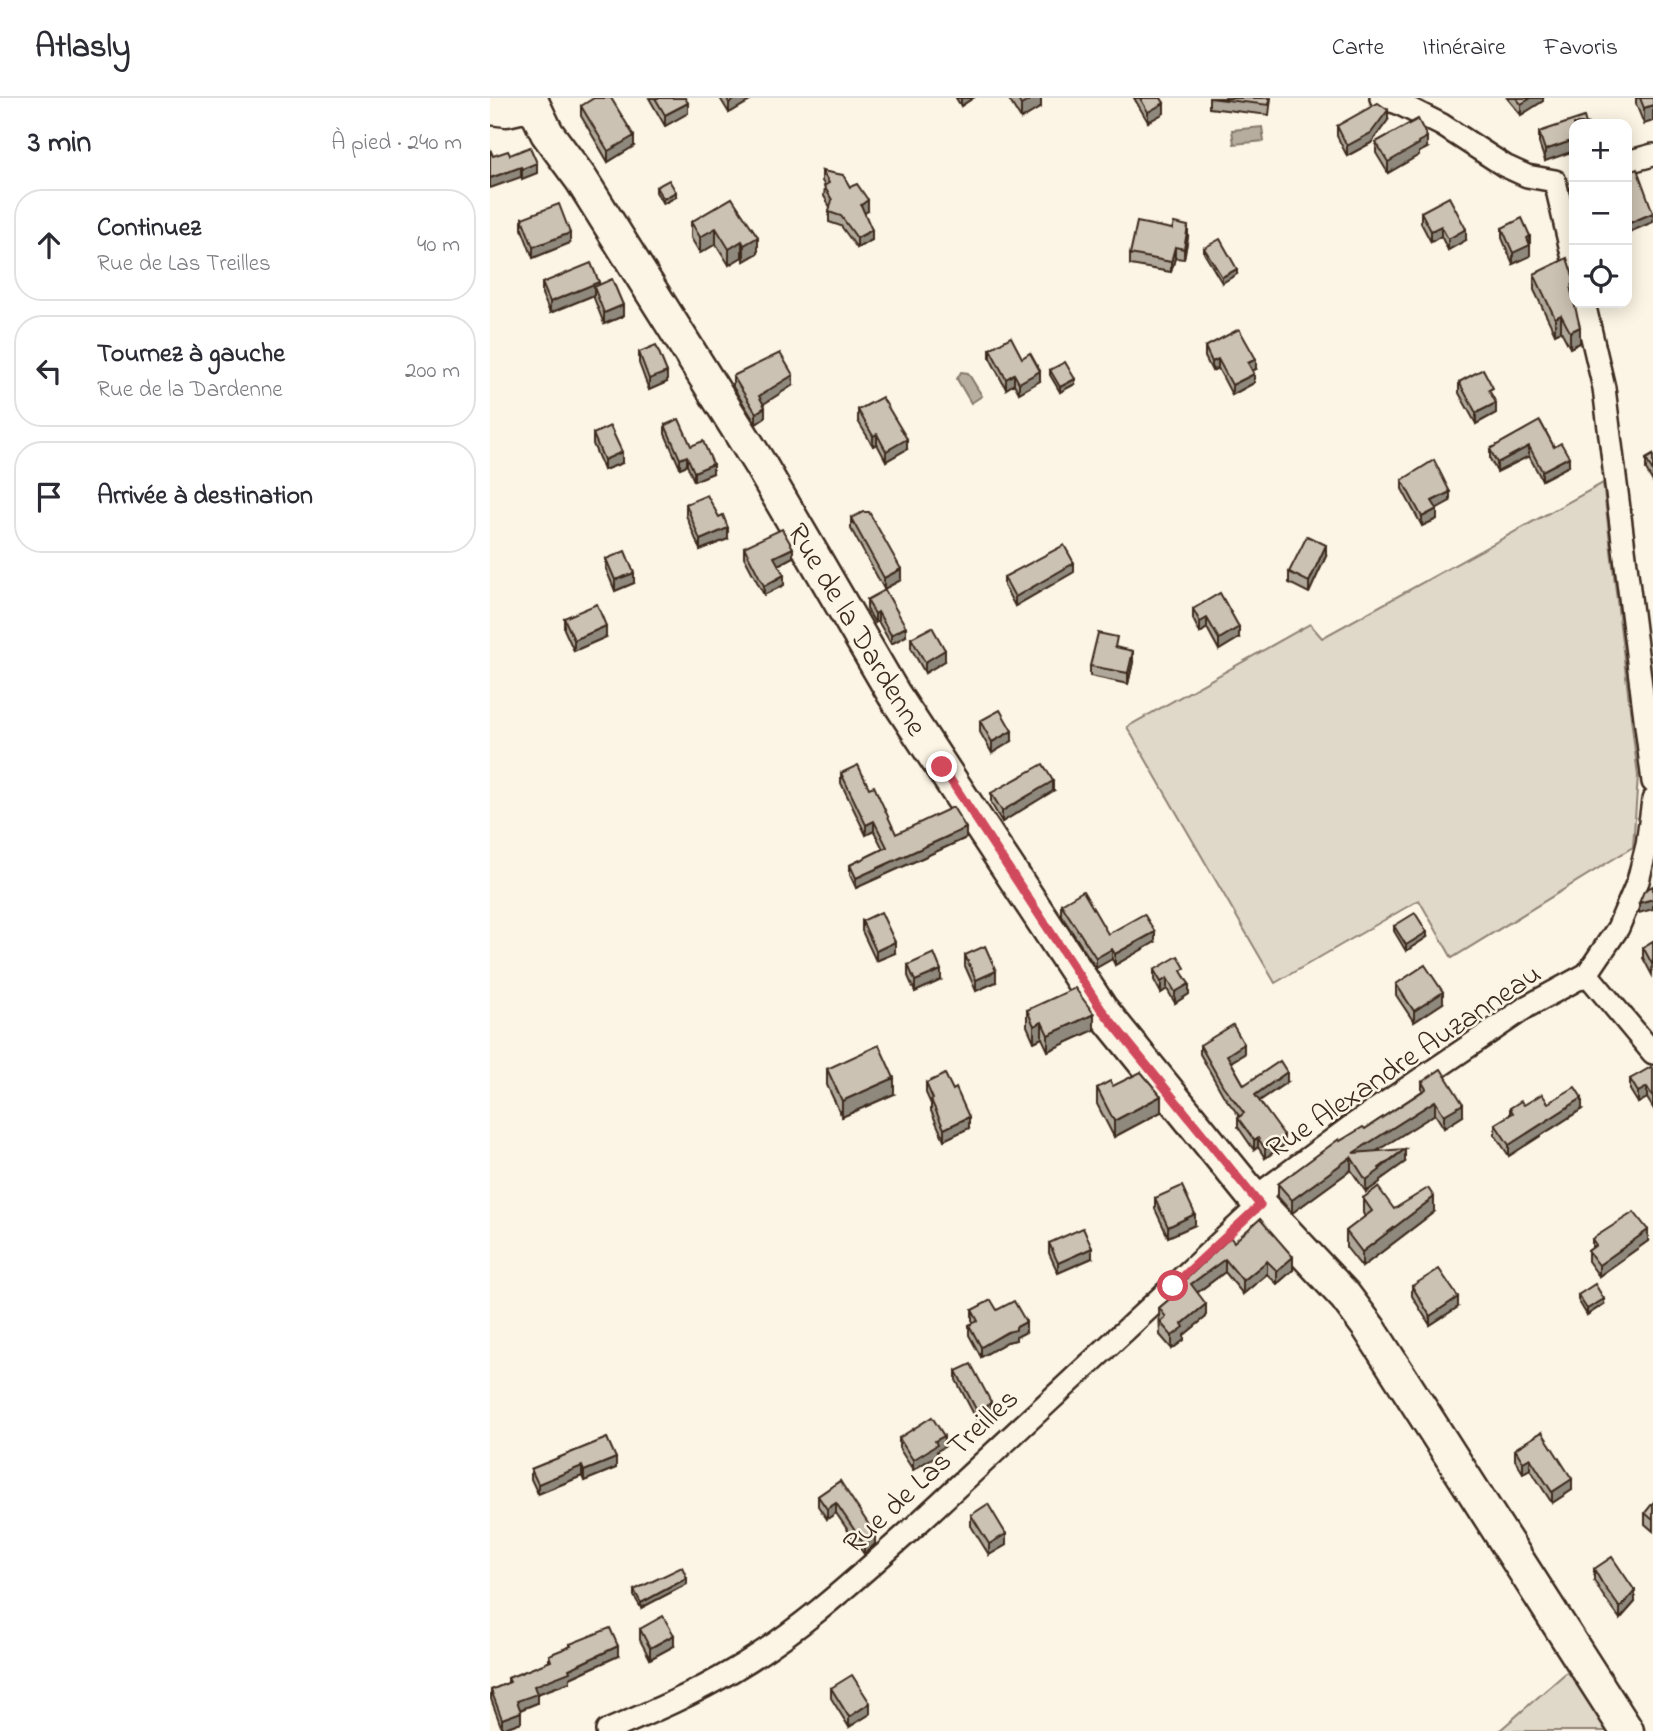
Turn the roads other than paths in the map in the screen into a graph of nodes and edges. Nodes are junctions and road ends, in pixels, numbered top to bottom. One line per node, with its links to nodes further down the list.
1 (1381, 98): 6 (street)
2 (537, 100): 3 (street, Rue de la Dardenne); 13 (street, Rue de la Dardenne)
3 (490, 108)
4 (1653, 155): 5 (street)
5 (1632, 161)
6 (1564, 178): 7 (street)
7 (1572, 245)
8 (1585, 308): 9 (street)
9 (1653, 782)
10 (1653, 800): 11 (street)
11 (1587, 974): 12 (street); 13 (street, Rue Alexandre Auzanneau)
12 (1653, 1053)
13 (1257, 1201): 14 (street, Rue de Las Treilles); 15 (street, Rue de la Dardenne)
14 (607, 1731)
15 (1627, 1731)

